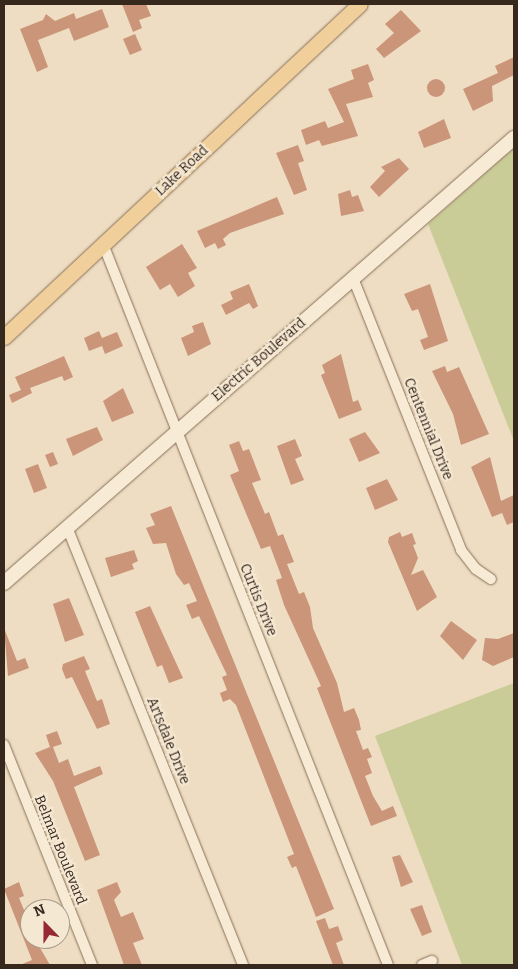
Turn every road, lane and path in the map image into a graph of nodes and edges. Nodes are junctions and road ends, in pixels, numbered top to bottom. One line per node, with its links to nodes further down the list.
1 (360, 4): 3 (main road, Lake Road)
2 (514, 138): 4 (street, Electric Boulevard)
3 (103, 244): 5 (main road, Lake Road); 6 (street, Curtis Drive)
4 (353, 278): 6 (street, Electric Boulevard); 8 (street, Centennial Drive)
5 (4, 337)
6 (177, 430): 7 (street, Electric Boulevard); 13 (street, Curtis Drive)
7 (67, 527): 9 (street, Electric Boulevard); 12 (street, Artsdale Drive)
8 (491, 579)
9 (4, 583)
10 (4, 745): 11 (street, Belmar Boulevard)
11 (92, 965)
12 (243, 965)
13 (388, 965)

